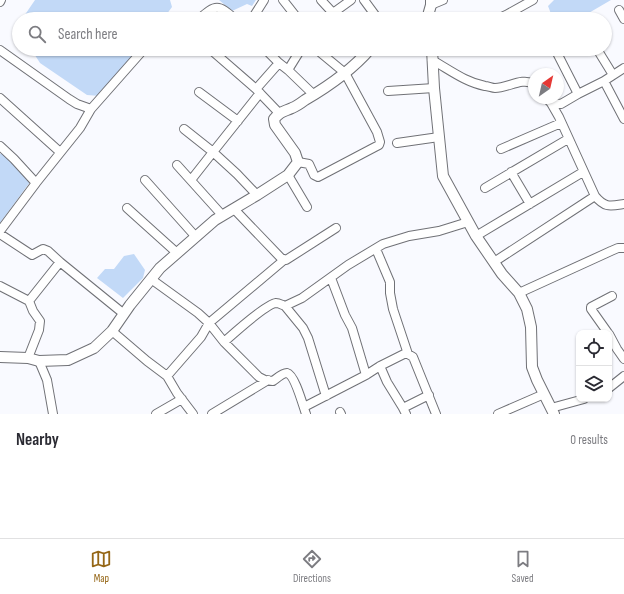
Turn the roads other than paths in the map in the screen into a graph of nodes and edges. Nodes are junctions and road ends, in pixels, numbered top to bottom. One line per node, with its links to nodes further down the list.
1 (264, 0): 12 (street)
2 (283, 0): 13 (street)
3 (321, 0): 14 (street)
4 (351, 0): 15 (street)
5 (364, 0): 16 (street)
6 (443, 0): 8 (street)
7 (533, 0): 18 (street)
8 (431, 2): 17 (street)
9 (619, 10): 19 (street)
10 (208, 12): 11 (street)
11 (226, 12)
12 (256, 12)
13 (292, 12)
14 (328, 12)
15 (335, 12)
16 (373, 12)
17 (428, 12)
18 (511, 12)
19 (624, 19)
20 (0, 50): 47 (street)
21 (138, 56): 47 (street)
22 (218, 56): 39 (street)
23 (272, 56): 31 (street)
24 (297, 56): 33 (street)
25 (324, 56): 34 (street)
26 (364, 56): 34 (street)
27 (432, 56): 30 (street)
28 (559, 56): 42 (street)
29 (601, 56): 35 (street)
30 (432, 60): 37 (street); 38 (street)
31 (279, 63): 33 (street); 39 (street)
32 (624, 68): 35 (street)
33 (288, 70): 43 (street)
34 (345, 73): 43 (street); 60 (street)
35 (613, 75): 36 (street)
36 (604, 81): 42 (street); 49 (street)
37 (528, 82)
38 (434, 88): 40 (street); 53 (street)
39 (258, 91): 48 (street); 50 (street)
40 (388, 91)
41 (199, 92): 50 (street)
42 (578, 94): 45 (street)
43 (314, 95): 48 (street)
44 (0, 98): 58 (street)
45 (564, 102)
46 (550, 104): 51 (street)
47 (91, 109): 58 (street)
48 (279, 113): 60 (street)
49 (624, 119)
50 (238, 121): 59 (street)
51 (561, 123): 54 (street); 57 (street)
52 (184, 129): 59 (street)
53 (439, 137): 55 (street); 77 (street)
54 (568, 138): 62 (street); 63 (street)
55 (397, 142)
56 (0, 148): 67 (street)
57 (501, 149)
58 (60, 152): 67 (street)
59 (213, 152): 66 (street); 69 (street)
60 (298, 162): 64 (street)
61 (177, 164): 66 (street)
62 (511, 172): 68 (street); 71 (street)
63 (583, 172): 70 (street); 71 (street)
64 (288, 176): 69 (street); 73 (street)
65 (145, 180): 82 (street)
66 (191, 180): 76 (street)
67 (36, 183): 79 (street)
68 (485, 188)
69 (257, 195): 75 (street)
70 (595, 196): 72 (street); 88 (street)
71 (530, 204): 81 (street)
72 (624, 204)
73 (307, 207)
74 (127, 208): 85 (street)
75 (234, 209): 76 (street); 86 (street)
76 (222, 215): 82 (street)
77 (468, 222): 81 (street); 83 (street)
78 (336, 228): 86 (street)
79 (0, 231)
80 (0, 234): 87 (street)
81 (476, 236): 88 (street)
82 (196, 237): 85 (street)
83 (376, 249): 89 (street); 102 (street)
84 (623, 250): 92 (street)
85 (177, 253): 90 (street)
86 (284, 260): 97 (street)
87 (60, 262): 94 (street); 96 (street)
88 (494, 262): 92 (street)
89 (331, 278): 95 (street); 108 (street)
90 (151, 279): 96 (street); 97 (street)
91 (0, 286): 94 (street)
92 (519, 293): 113 (street)
93 (612, 296): 98 (street)
94 (29, 301): 104 (street)
95 (285, 306): 101 (street); 115 (street)
96 (124, 314): 99 (street)
97 (209, 323): 101 (street); 109 (street)
98 (606, 330)
99 (112, 331): 106 (street); 109 (street)
100 (612, 340): 105 (street)
101 (224, 342): 111 (street)
102 (408, 354): 107 (street); 114 (street)
103 (0, 357): 104 (street)
104 (28, 358): 106 (street)
105 (624, 359)
106 (39, 361): 121 (street)
107 (380, 366): 108 (street); 119 (street)
108 (366, 375): 115 (street)
109 (167, 376): 116 (street)
110 (624, 378): 112 (street)
111 (268, 380): 118 (street); 124 (street)
112 (612, 386)
113 (544, 394): 120 (street); 126 (street)
114 (429, 395): 119 (street); 125 (street)
115 (326, 396): 118 (street)
116 (182, 400): 122 (street); 123 (street)
117 (576, 402): 120 (street)
118 (305, 411)
119 (405, 411)
120 (552, 411)
121 (53, 414)
122 (156, 414)
123 (193, 414)
124 (212, 414)
125 (436, 414)
126 (498, 414)

